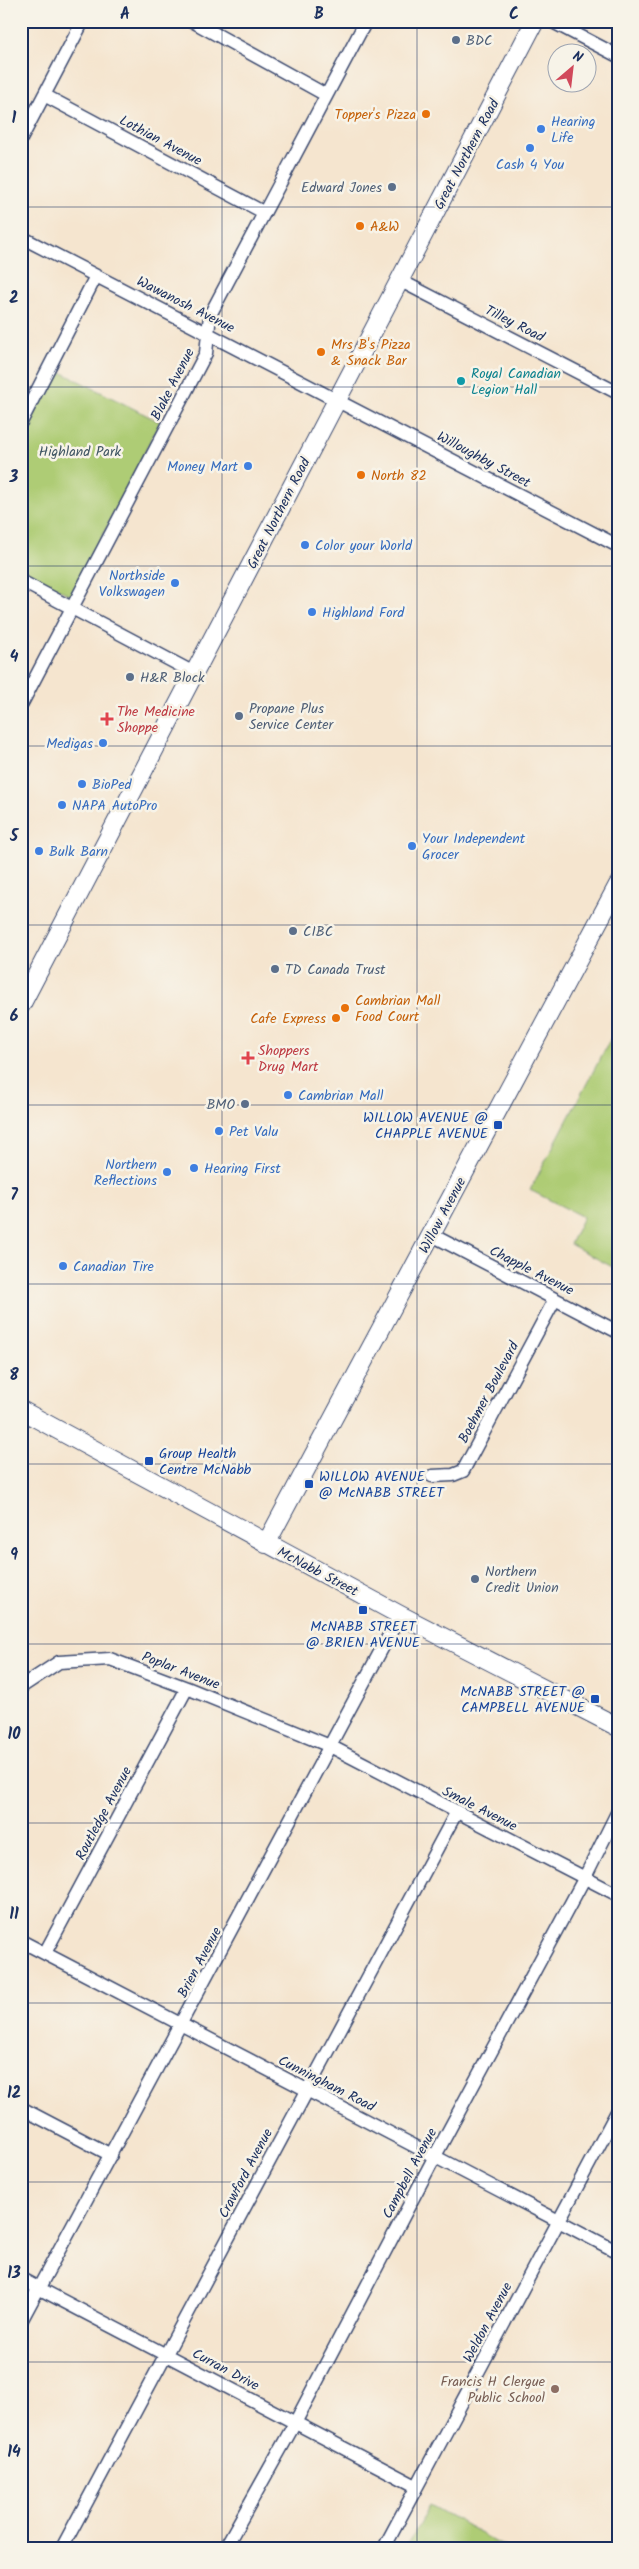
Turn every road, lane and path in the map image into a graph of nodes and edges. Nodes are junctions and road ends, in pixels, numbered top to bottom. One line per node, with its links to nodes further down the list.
1 (83, 21): 7 (street)
2 (192, 21): 8 (street)
3 (366, 21): 8 (street, Blake Avenue)
4 (535, 21): 13 (main road, Great Northern Road)
5 (551, 21): 6 (street)
6 (618, 56)
7 (44, 95): 9 (street); 10 (street, Lothian Avenue)
8 (326, 95): 10 (street, Blake Avenue)
9 (21, 139)
10 (263, 212): 14 (street, Blake Avenue)
11 (21, 237): 12 (street, Wawanosh Avenue)
12 (96, 276): 14 (street, Wawanosh Avenue); 17 (street)
13 (400, 280): 15 (street, Tilley Road); 16 (main road, Great Northern Road)
14 (208, 332): 16 (street, Wawanosh Avenue); 20 (street, Blake Avenue)
15 (618, 393)
16 (337, 398): 18 (street, Willoughby Street); 21 (main road, Great Northern Road)
17 (21, 422)
18 (618, 546)
19 (21, 581): 20 (street)
20 (71, 608): 21 (street); 22 (street, Blake Avenue)
21 (196, 674): 24 (main road, Great Northern Road)
22 (21, 705)
23 (618, 885): 25 (main road, Willow Avenue)
24 (22, 1000)
25 (432, 1235): 26 (street, Chapple Avenue); 30 (main road, Willow Avenue)
26 (555, 1299): 27 (street, Chapple Avenue); 29 (street, Boehmer Boulevard)
27 (618, 1332)
28 (21, 1410): 30 (main road, McNabb Street)
29 (432, 1476)
30 (266, 1544): 31 (main road, McNabb Street)
31 (400, 1615): 34 (main road, McNabb Street); 35 (street, Brien Avenue)
32 (21, 1687): 33 (street, Poplar Avenue)
33 (187, 1688): 35 (street, Poplar Avenue); 41 (street, Routledge Avenue)
34 (618, 1727)
35 (330, 1746): 37 (street, Smale Avenue); 42 (street, Brien Avenue)
36 (618, 1811): 38 (street, Campbell Avenue)
37 (456, 1813): 38 (street, Smale Avenue); 43 (street, Crawford Avenue)
38 (585, 1877): 39 (street, Smale Avenue); 47 (street, Campbell Avenue)
39 (618, 1895)
40 (21, 1941): 41 (street, Cunningham Road)
41 (45, 1953): 42 (street, Cunningham Road)
42 (182, 2025): 43 (street, Cunningham Road); 46 (street, Brien Avenue)
43 (307, 2089): 47 (street, Cunningham Road); 53 (street, Crawford Avenue)
44 (21, 2108): 46 (street)
45 (618, 2110): 48 (street, Weldon Avenue)
46 (111, 2154): 51 (street, Brien Avenue)
47 (435, 2156): 48 (street, Cunningham Road); 54 (street, Campbell Avenue)
48 (559, 2220): 49 (street, Cunningham Road); 55 (street, Weldon Avenue)
49 (618, 2252)
50 (21, 2279): 51 (street, Curran Drive)
51 (40, 2289): 52 (street, Brien Avenue); 53 (street, Curran Drive)
52 (21, 2321)
53 (166, 2354): 54 (street, Curran Drive); 56 (street, Crawford Avenue)
54 (295, 2423): 55 (street, Curran Drive); 57 (street, Campbell Avenue)
55 (416, 2486): 58 (street, Weldon Avenue)
56 (62, 2548)
57 (225, 2548)
58 (384, 2548)

